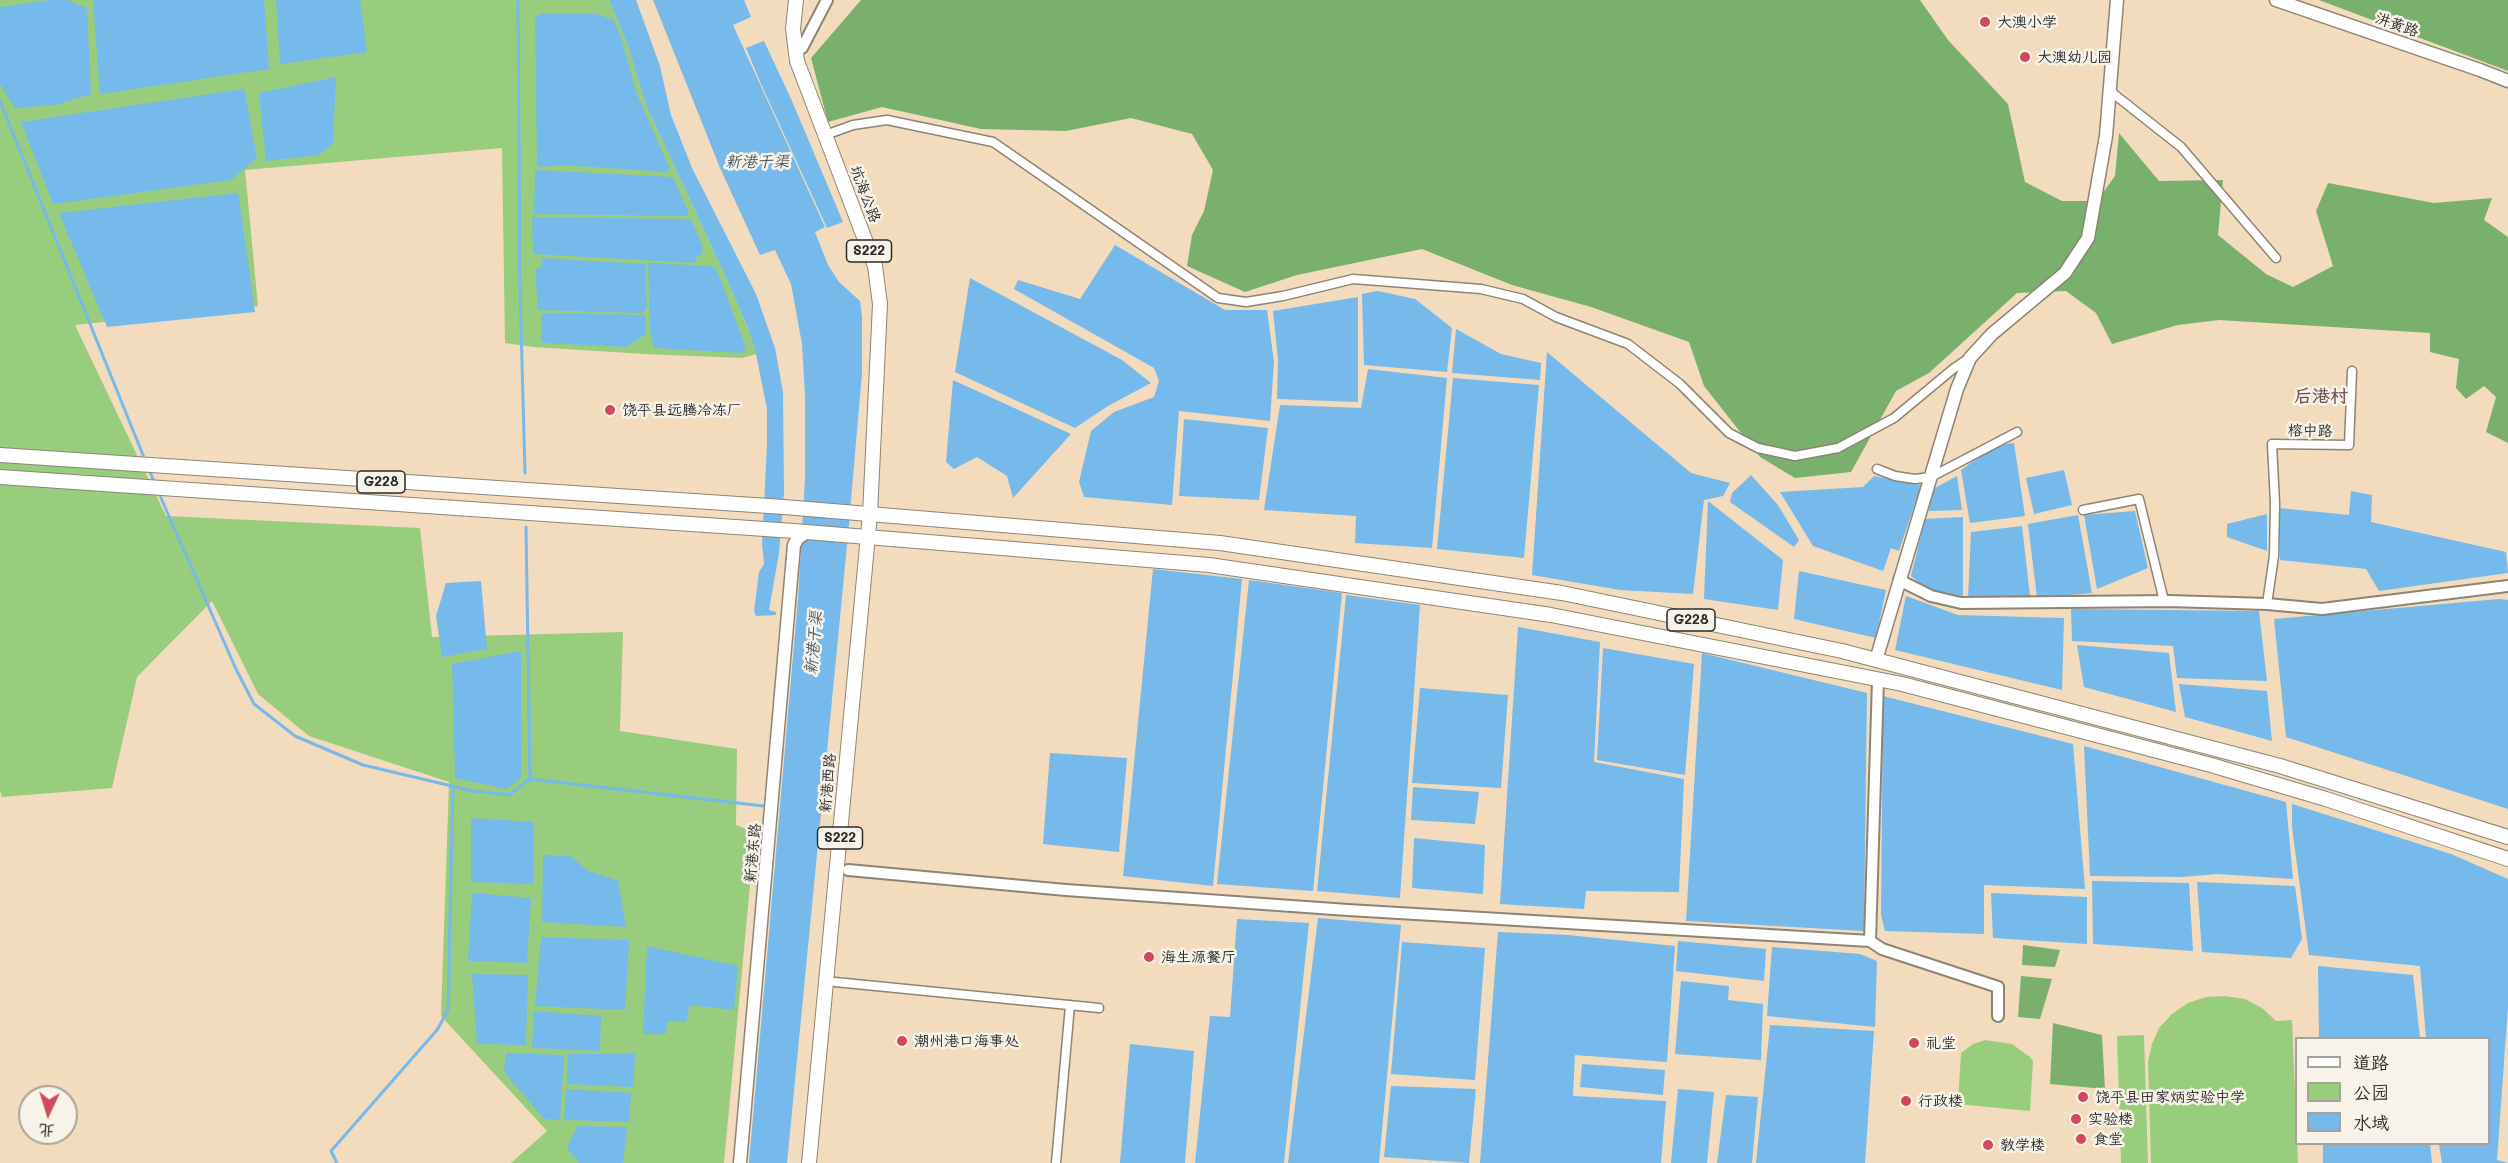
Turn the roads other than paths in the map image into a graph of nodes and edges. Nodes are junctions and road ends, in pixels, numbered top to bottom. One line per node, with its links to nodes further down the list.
1 (796, 0): 20 (main road, 坑海公路 / S222)
2 (827, 0): 5 (street)
3 (2117, 0): 7 (main road)
4 (2276, 0): 6 (main road, 汫黄路)
5 (802, 48)
6 (2508, 81)
7 (2110, 91): 9 (street); 10 (main road)
8 (831, 133): 10 (street)
9 (2276, 258)
10 (1970, 358): 16 (main road)
11 (2352, 371): 26 (street, 榕中路)
12 (2017, 432): 16 (street)
13 (0, 455): 17 (main road, G228)
14 (1877, 469): 16 (street)
15 (0, 477): 19 (main road, G228)
16 (1931, 477): 23 (main road)
17 (504, 489): 19 (main road); 20 (main road, G228)
18 (2083, 510): 25 (street)
19 (503, 512): 21 (main road, G228)
20 (870, 514): 22 (main road, 新港西路 / S222); 27 (main road, G228)
21 (795, 536): 22 (main road, G228); 41 (main road, 新港东路)
22 (862, 536): 30 (main road, G228); 42 (main road, 新港西路 / S222)
23 (1899, 580): 25 (street); 28 (main road)
24 (2508, 586): 26 (street)
25 (2164, 601): 26 (street)
26 (2267, 604)
27 (1842, 651): 28 (main road, G228); 30 (main road)
28 (1875, 660): 29 (main road, G228)
29 (1906, 668): 32 (main road); 33 (main road, G228)
30 (1837, 671): 31 (main road, G228)
31 (1878, 680): 32 (main road, G228); 36 (street)
32 (1902, 684): 34 (main road, G228)
33 (2508, 837)
34 (2508, 859)
35 (848, 870): 36 (street)
36 (1870, 941): 40 (street)
37 (835, 982): 38 (street)
38 (1070, 1005): 39 (street); 43 (street)
39 (1099, 1008)
40 (1998, 1016)
41 (740, 1163)
42 (809, 1163)
43 (1056, 1163)

